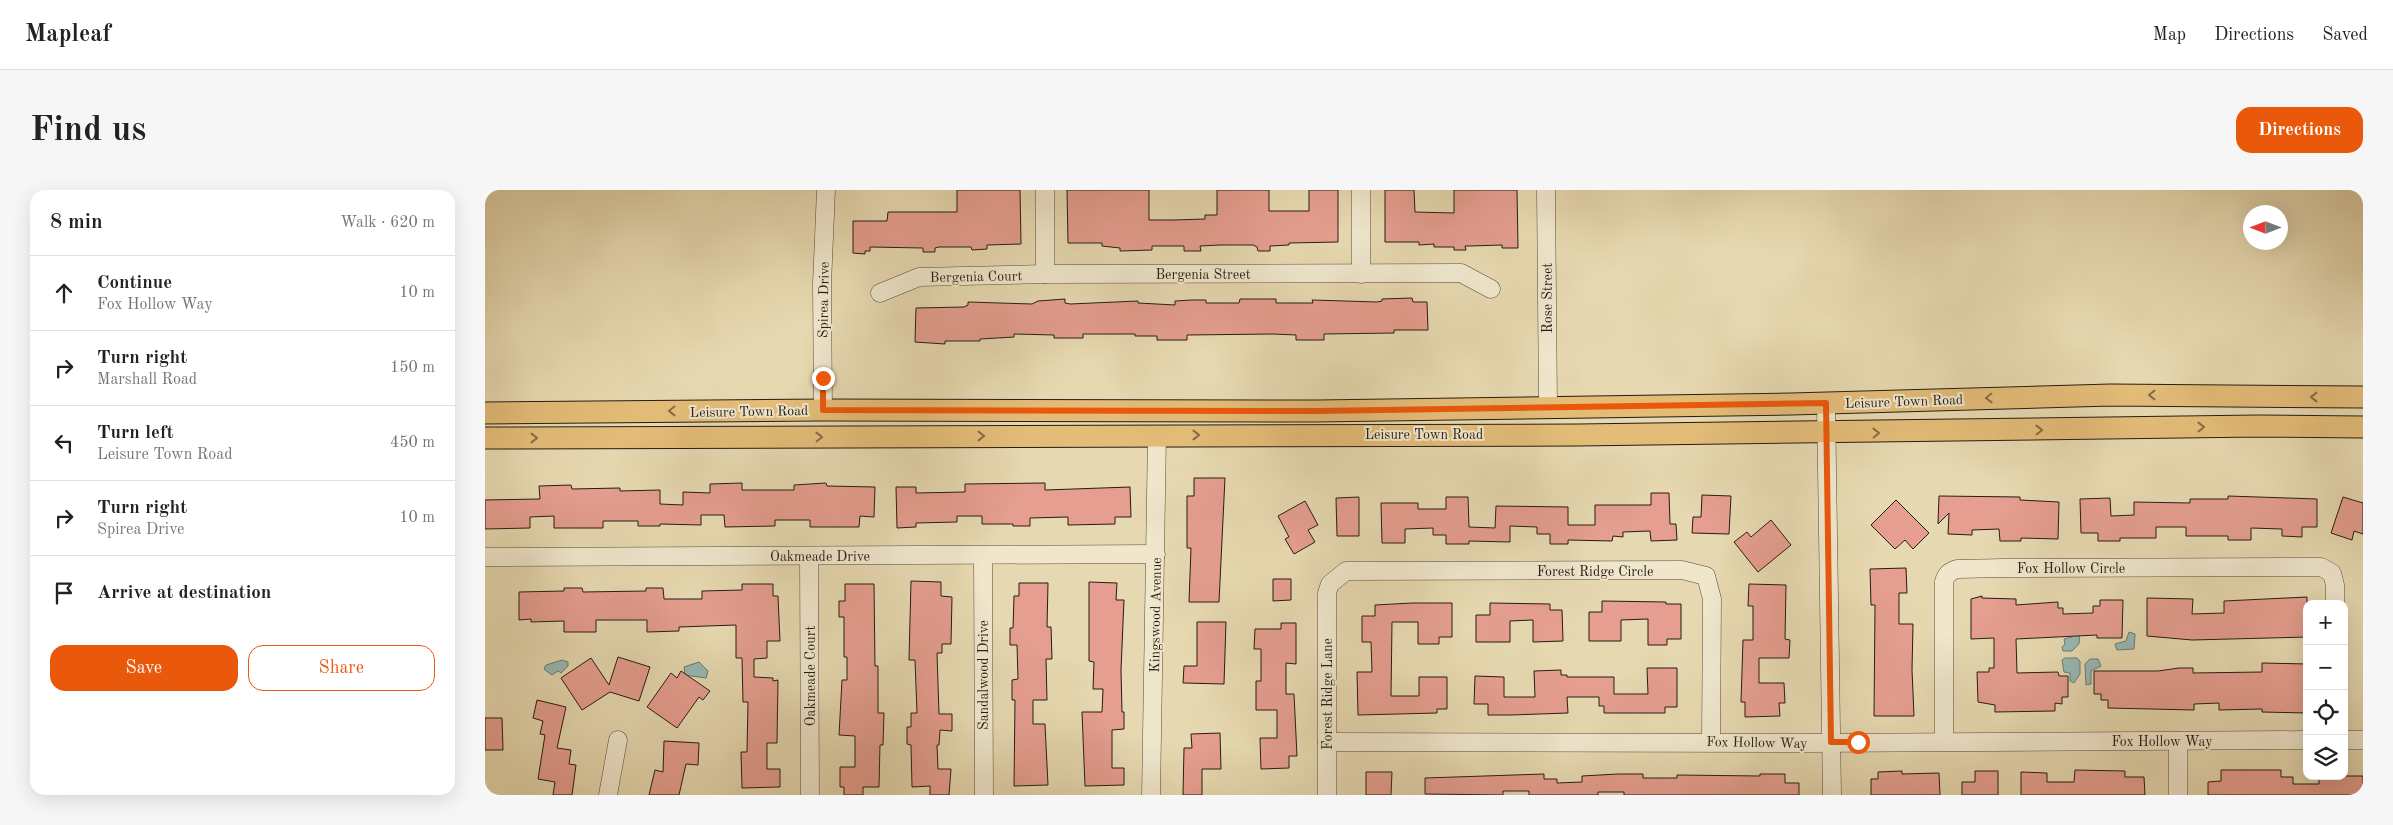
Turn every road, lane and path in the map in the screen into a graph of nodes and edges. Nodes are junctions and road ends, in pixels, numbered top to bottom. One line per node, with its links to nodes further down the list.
1 (827, 190): 12 (street, Spirea Drive)
2 (1045, 190): 5 (street)
3 (1361, 190): 6 (street)
4 (1546, 190): 11 (street, Rose Street)
5 (1045, 274): 6 (street, Bergenia Street); 8 (street, Bergenia Court)
6 (1361, 274): 7 (street, Bergenia Street)
7 (1491, 289)
8 (880, 293)
9 (2363, 397): 10 (main road, Leisure Town Road, one-way to 10)
10 (1826, 403): 11 (main road, Leisure Town Road); 16 (street)
11 (1548, 406): 13 (main road, Leisure Town Road)
12 (823, 410): 13 (main road, Leisure Town Road); 14 (main road, Leisure Town Road, one-way to 14); 19 (main road)
13 (1317, 411): 17 (main road)
14 (489, 414)
15 (2363, 427): 16 (main road, Leisure Town Road, one-way to 15)
16 (1827, 433): 17 (main road, Leisure Town Road, one-way to 16); 34 (street)
17 (1157, 436): 19 (main road, Leisure Town Road, one-way to 17); 20 (street, Kingswood Avenue)
18 (485, 438): 19 (main road, Leisure Town Road, one-way to 19)
19 (635, 438)
20 (1156, 554): 21 (street, Oakmeade Drive); 38 (street, Kingswood Avenue)
21 (983, 555): 22 (street, Oakmeade Drive); 37 (street, Sandalwood Drive)
22 (809, 556): 23 (street, Oakmeade Drive); 36 (street, Oakmeade Court)
23 (485, 557)
24 (1327, 593): 32 (street, Forest Ridge Lane); 33 (street, Forest Ridge Circle)
25 (2335, 600): 30 (street, Fox Hollow Circle)
26 (618, 740): 35 (street)
27 (2303, 740): 31 (street, Fox Hollow Way)
28 (2348, 740): 29 (street)
29 (2363, 740)
30 (1944, 741): 31 (street, Fox Hollow Way); 34 (street, Fox Hollow Way)
31 (2178, 741): 41 (street)
32 (1327, 742): 33 (street, Fox Hollow Way); 39 (street, Forest Ridge Lane)
33 (1711, 742): 34 (street, Fox Hollow Way)
34 (1831, 742): 40 (street)
35 (608, 795)
36 (810, 795)
37 (983, 795)
38 (1151, 795)
39 (1327, 795)
40 (1832, 795)
41 (2178, 795)

